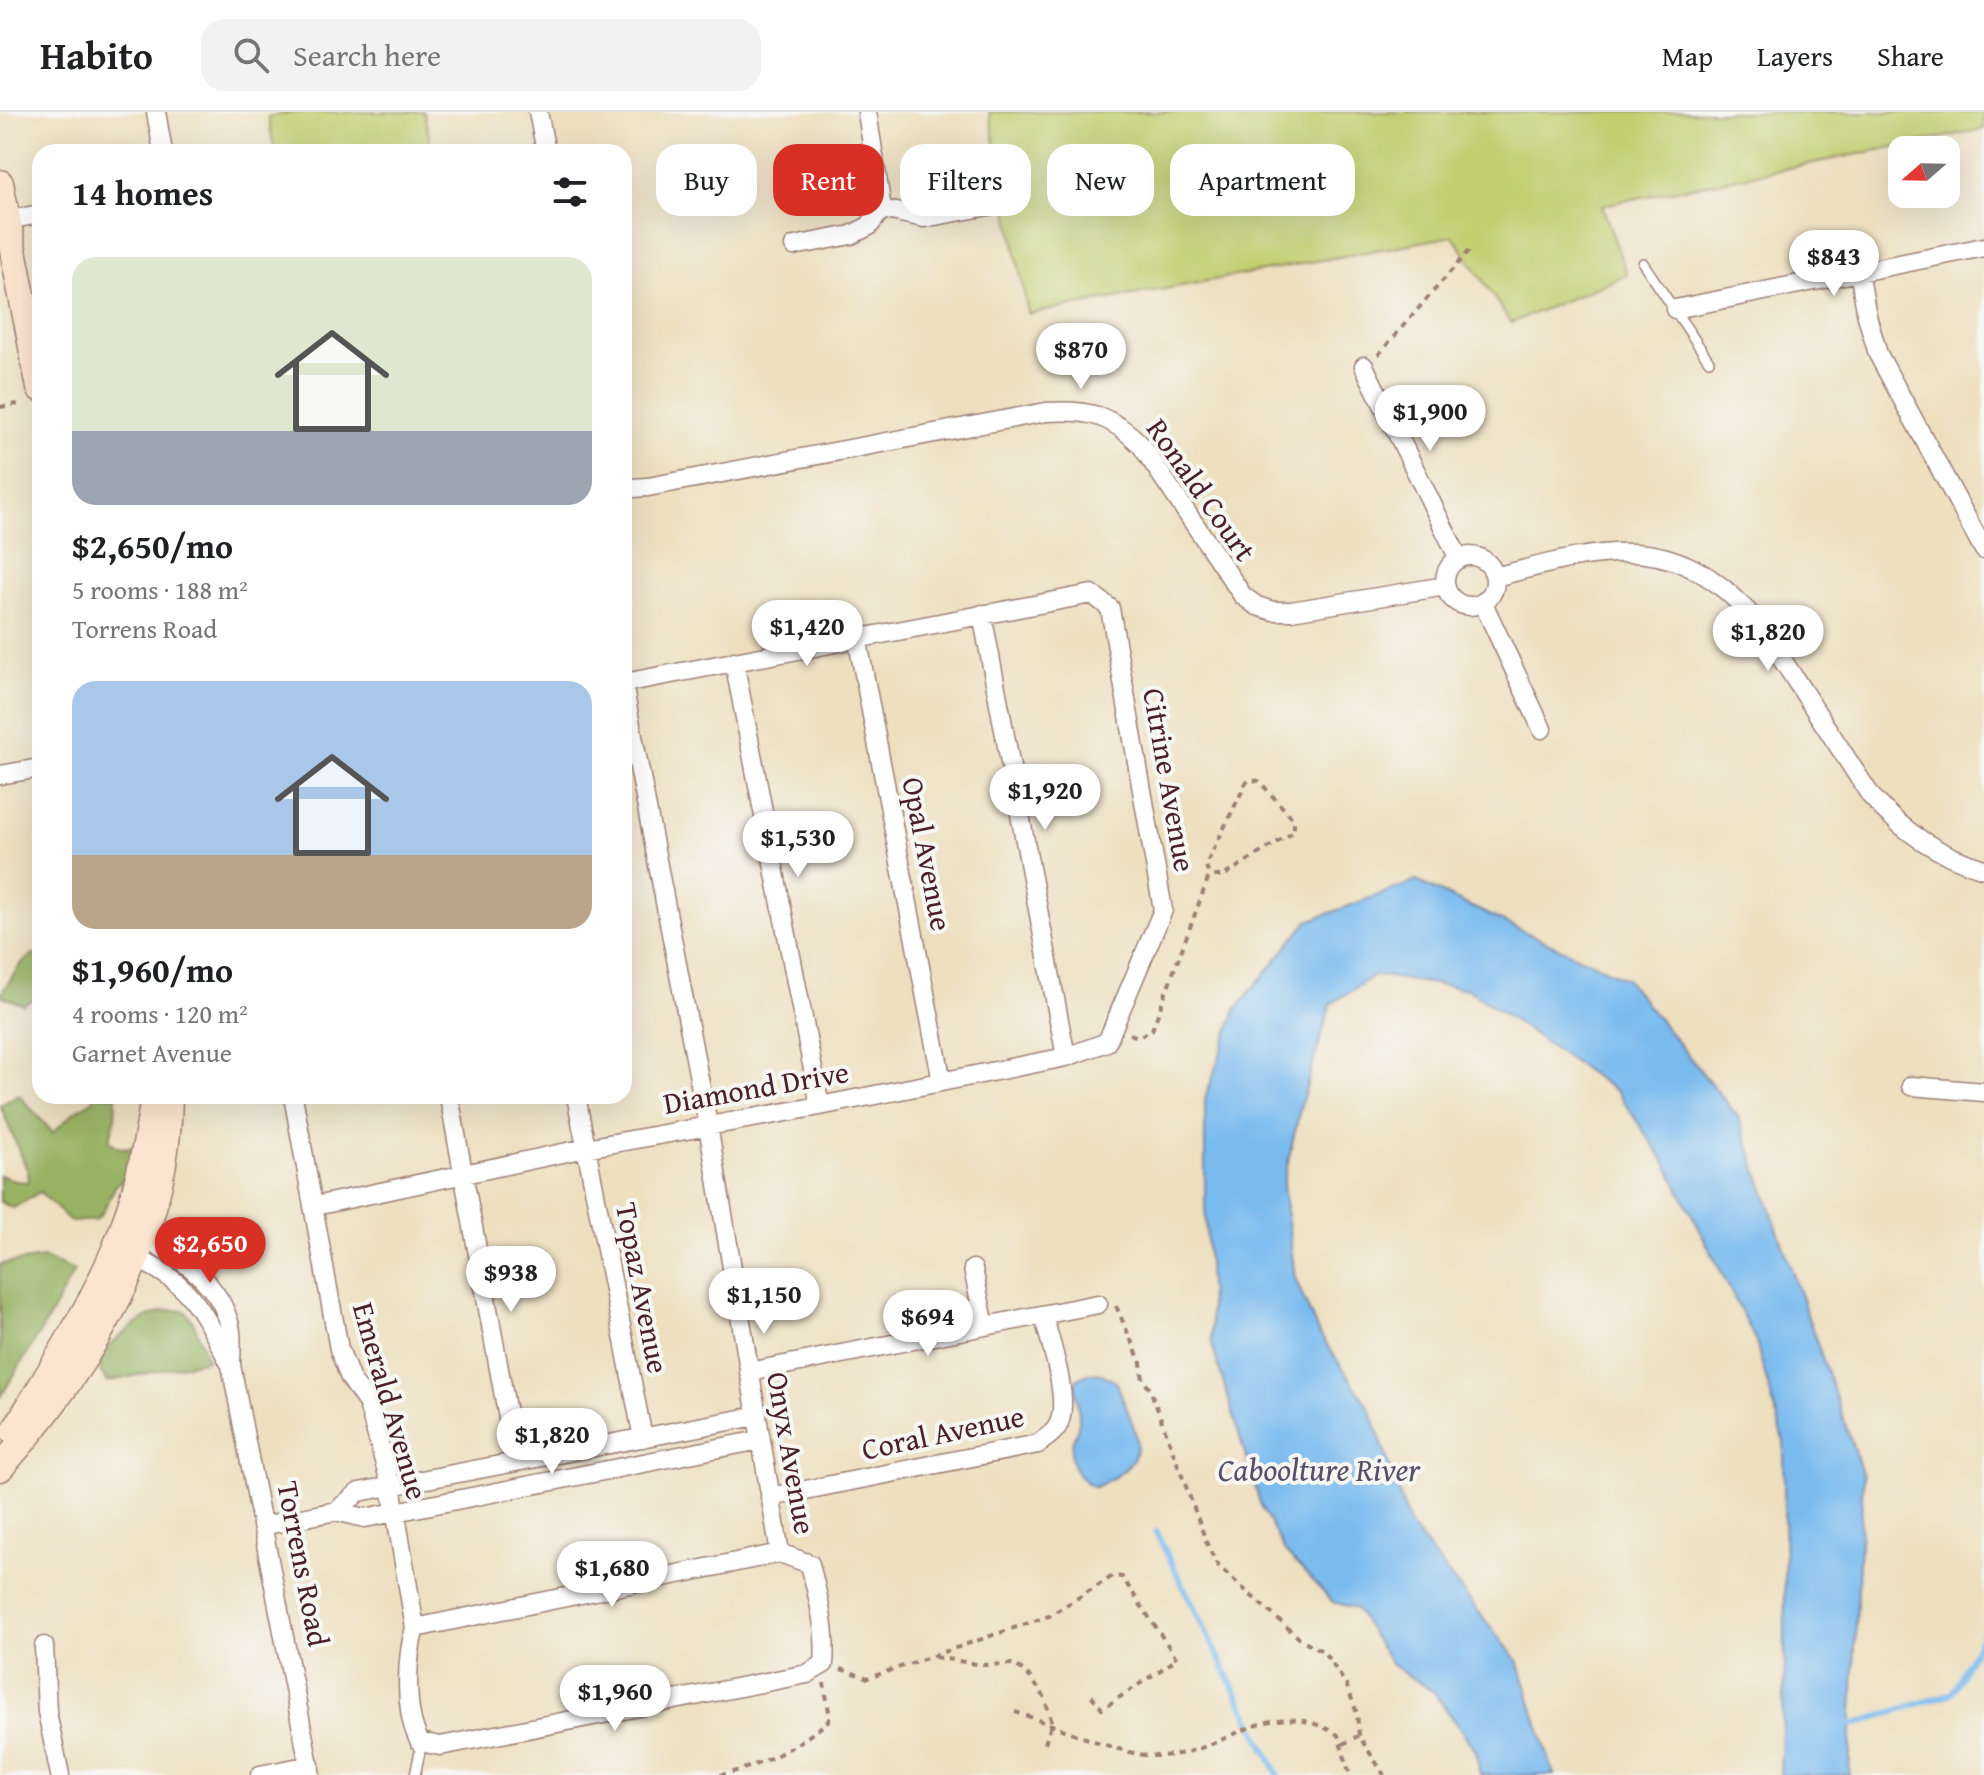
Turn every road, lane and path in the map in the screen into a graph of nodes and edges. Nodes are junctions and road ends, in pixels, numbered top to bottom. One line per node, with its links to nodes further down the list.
1 (156, 112): 4 (street)
2 (538, 112): 5 (street)
3 (867, 112): 6 (street)
4 (162, 144)
5 (544, 144)
6 (872, 144)
7 (0, 183): 12 (main road)
8 (32, 215): 12 (street)
9 (877, 216): 13 (street)
10 (915, 216): 11 (street)
11 (935, 216)
12 (7, 220): 19 (main road)
13 (794, 246)
14 (1984, 247): 17 (street)
15 (1471, 248): 21 (path)
16 (1643, 263): 18 (lane)
17 (1859, 271): 18 (street); 25 (street)
18 (1675, 309): 20 (lane)
19 (32, 347)
20 (1709, 361)
21 (1364, 366): 26 (street)
22 (18, 404): 23 (path)
23 (0, 407)
24 (632, 488): 28 (street, Ronald Court)
25 (1984, 550)
26 (1459, 559): 27 (street); 28 (street)
27 (1495, 577): 29 (street); 38 (street)
28 (1446, 586): 29 (street)
29 (1483, 603): 34 (street)
30 (982, 614): 31 (street, Citrine Avenue); 40 (street, Citrine Avenue); 41 (street)
31 (857, 637): 32 (street, Citrine Avenue); 42 (street, Opal Avenue)
32 (734, 661): 33 (street, Citrine Avenue); 50 (street)
33 (632, 681)
34 (1542, 729)
35 (632, 731): 51 (street, Onyx Avenue)
36 (32, 769): 37 (street)
37 (0, 775)
38 (1984, 869)
39 (1209, 876): 39 (path); 40 (path)
40 (1114, 1025): 41 (street, Citrine Avenue)
41 (1066, 1057): 42 (street, Diamond Drive)
42 (942, 1082): 50 (street, Diamond Drive)
43 (1911, 1086): 44 (street)
44 (1984, 1092)
45 (153, 1104): 55 (main road)
46 (168, 1104): 55 (main road)
47 (295, 1104): 54 (street, Emerald Avenue)
48 (451, 1104): 53 (street)
49 (578, 1104): 52 (street, Topaz Avenue)
50 (820, 1106): 51 (street, Diamond Drive)
51 (708, 1125): 52 (street, Diamond Drive); 60 (street, Onyx Avenue)
52 (586, 1148): 53 (street, Diamond Drive); 62 (street, Topaz Avenue)
53 (465, 1173): 54 (street, Diamond Drive); 65 (street)
54 (315, 1206): 67 (street, Emerald Avenue)
55 (130, 1244): 64 (main road); 66 (main road); 71 (street, Torrens Road)
56 (973, 1269): 59 (street)
57 (1098, 1304): 58 (street); 80 (path)
58 (1043, 1315): 59 (street); 68 (street, Coral Avenue)
59 (985, 1326): 60 (street)
60 (749, 1372): 61 (street, Onyx Avenue)
61 (756, 1416): 62 (street); 63 (street, Onyx Avenue)
62 (643, 1438): 65 (street)
63 (760, 1440): 68 (street, Onyx Avenue); 70 (street)
64 (0, 1455)
65 (516, 1462): 67 (street)
66 (0, 1468)
67 (391, 1486): 69 (street); 70 (street, Emerald Avenue)
68 (770, 1497): 72 (street, Onyx Avenue)
69 (336, 1511): 70 (street); 71 (street)
70 (395, 1513): 73 (street, Emerald Avenue)
71 (262, 1526): 84 (street, Torrens Road)
72 (780, 1553): 73 (street); 76 (street)
73 (415, 1628): 81 (street, Emerald Avenue)
74 (44, 1646): 85 (street)
75 (932, 1656): 76 (path); 77 (path); 79 (path)
76 (824, 1664): 81 (street); 88 (path)
77 (1091, 1695)
78 (1015, 1712): 79 (path)
79 (1052, 1723): 82 (path); 83 (path)
80 (1359, 1736): 82 (path); 90 (path)
81 (422, 1742): 87 (lane)
82 (1343, 1744): 89 (path)
83 (1043, 1749)
84 (310, 1770): 86 (street)
85 (60, 1775)
86 (260, 1775)
87 (415, 1775)
88 (720, 1775)
89 (1350, 1775)
90 (1384, 1775)

